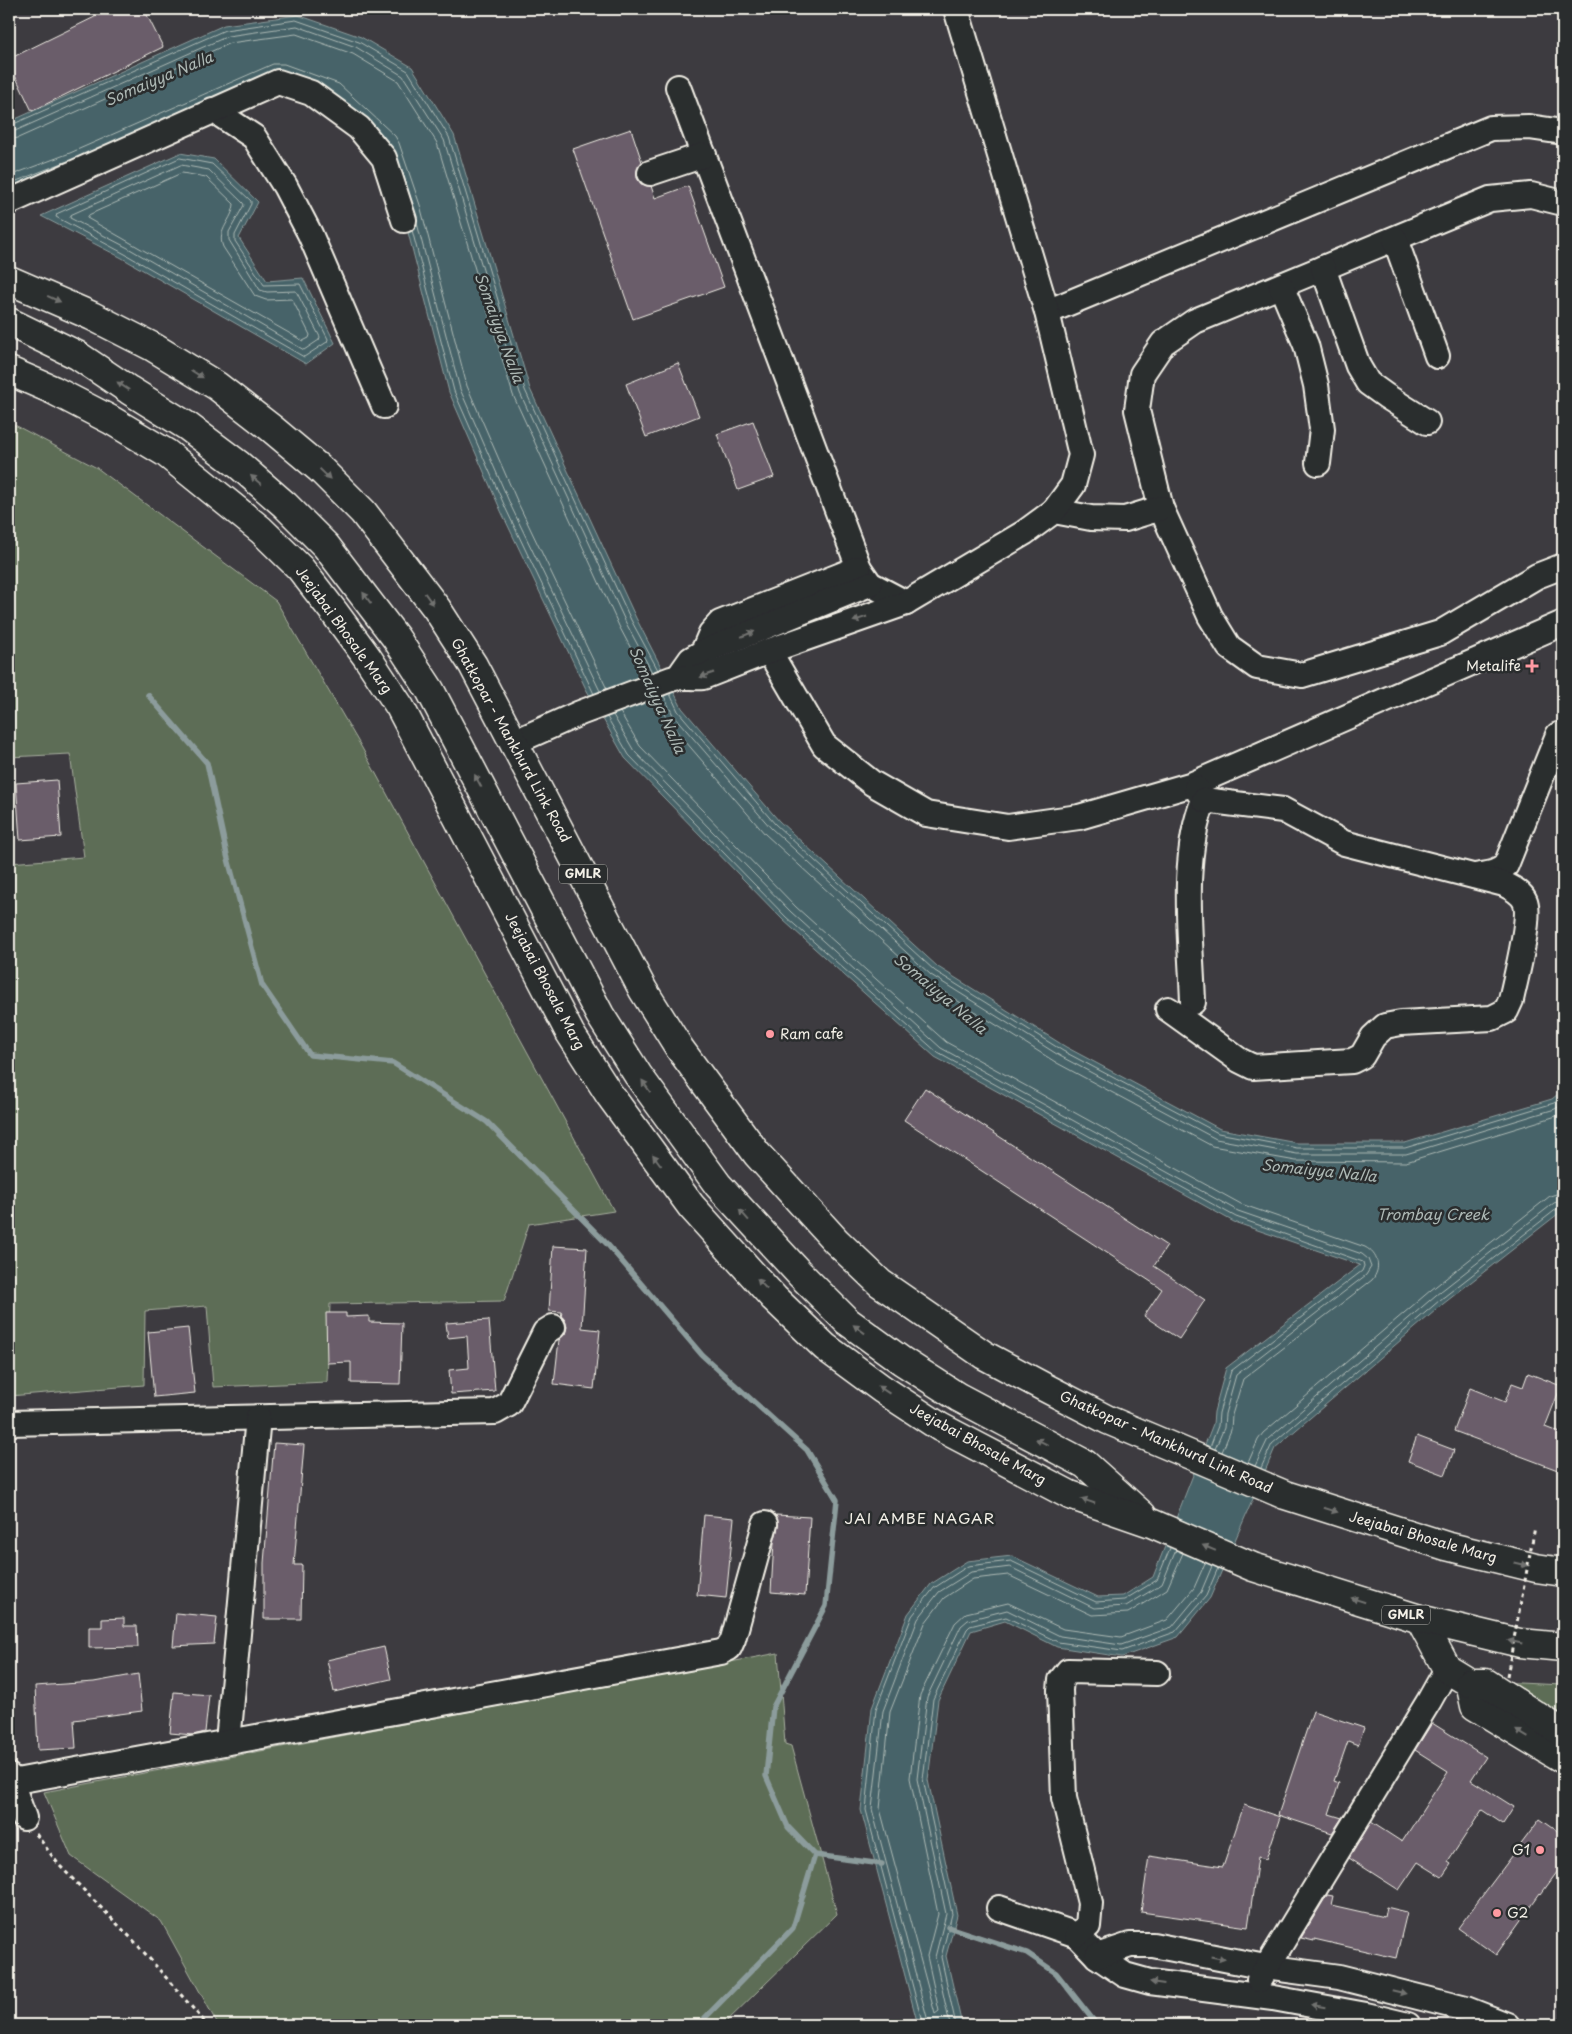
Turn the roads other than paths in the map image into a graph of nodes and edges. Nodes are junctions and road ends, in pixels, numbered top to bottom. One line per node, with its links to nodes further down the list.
1 (956, 9): 14 (street)
2 (678, 87): 5 (street)
3 (213, 110): 7 (street); 9 (street); 18 (street)
4 (1563, 132): 14 (street)
5 (704, 155): 6 (street); 24 (street)
6 (650, 174)
7 (9, 202)
8 (1563, 203): 10 (street)
9 (404, 220)
10 (1394, 239): 11 (street); 16 (street)
11 (1323, 268): 13 (street); 19 (street)
12 (9, 280): 30 (main road, Ghatkopar - Mankhurd Link Road / GMLR, one-way to 30)
13 (1281, 286): 20 (street); 21 (street)
14 (1047, 312): 22 (street)
15 (9, 322): 39 (main road, one-way to 15)
16 (1437, 356)
17 (9, 371): 39 (main road, Jeejabai Bhosale Marg / GMLR, one-way to 17)
18 (384, 406)
19 (1427, 422)
20 (1318, 463)
21 (1161, 508): 22 (street); 23 (street)
22 (1054, 511): 25 (street)
23 (1563, 566)
24 (864, 576): 25 (street); 28 (street)
25 (906, 603): 27 (street, one-way to 27)
26 (1563, 623): 31 (street)
27 (769, 651): 28 (street, one-way to 28); 31 (street)
28 (675, 677): 30 (street)
29 (1558, 735): 32 (street)
30 (514, 742): 38 (main road, Ghatkopar - Mankhurd Link Road / GMLR)
31 (1198, 792): 32 (street); 33 (street)
32 (1473, 876): 34 (street)
33 (1193, 1002)
34 (1168, 1009)
35 (553, 1327): 36 (street)
36 (258, 1417): 37 (street); 48 (street)
37 (9, 1423)
38 (1285, 1495): 41 (main road, Jeejabai Bhosale Marg / GMLR, one-way to 41)
39 (1151, 1523): 42 (main road, GMLR, one-way to 39)
40 (765, 1524): 48 (street)
41 (1563, 1572)
42 (1420, 1619): 43 (main road, GMLR, one-way to 42); 44 (main road)
43 (1563, 1647)
44 (1447, 1669): 46 (main road); 55 (street)
45 (1158, 1673): 53 (street)
46 (1470, 1683): 47 (main road); 49 (main road, one-way to 46)
47 (1563, 1733)
48 (228, 1742): 50 (street)
49 (1563, 1759)
50 (10, 1779): 51 (street)
51 (24, 1818)
52 (998, 1908): 53 (street)
53 (1077, 1936): 54 (street)
54 (1097, 1956): 55 (street, one-way to 55); 57 (street, one-way to 54)
55 (1266, 1967): 56 (street); 57 (street)
56 (1375, 1986): 58 (street); 60 (street, one-way to 60)
57 (1251, 1995): 58 (street, one-way to 57)
58 (1364, 2020): 59 (street)
59 (1408, 2025)
60 (1507, 2025)

